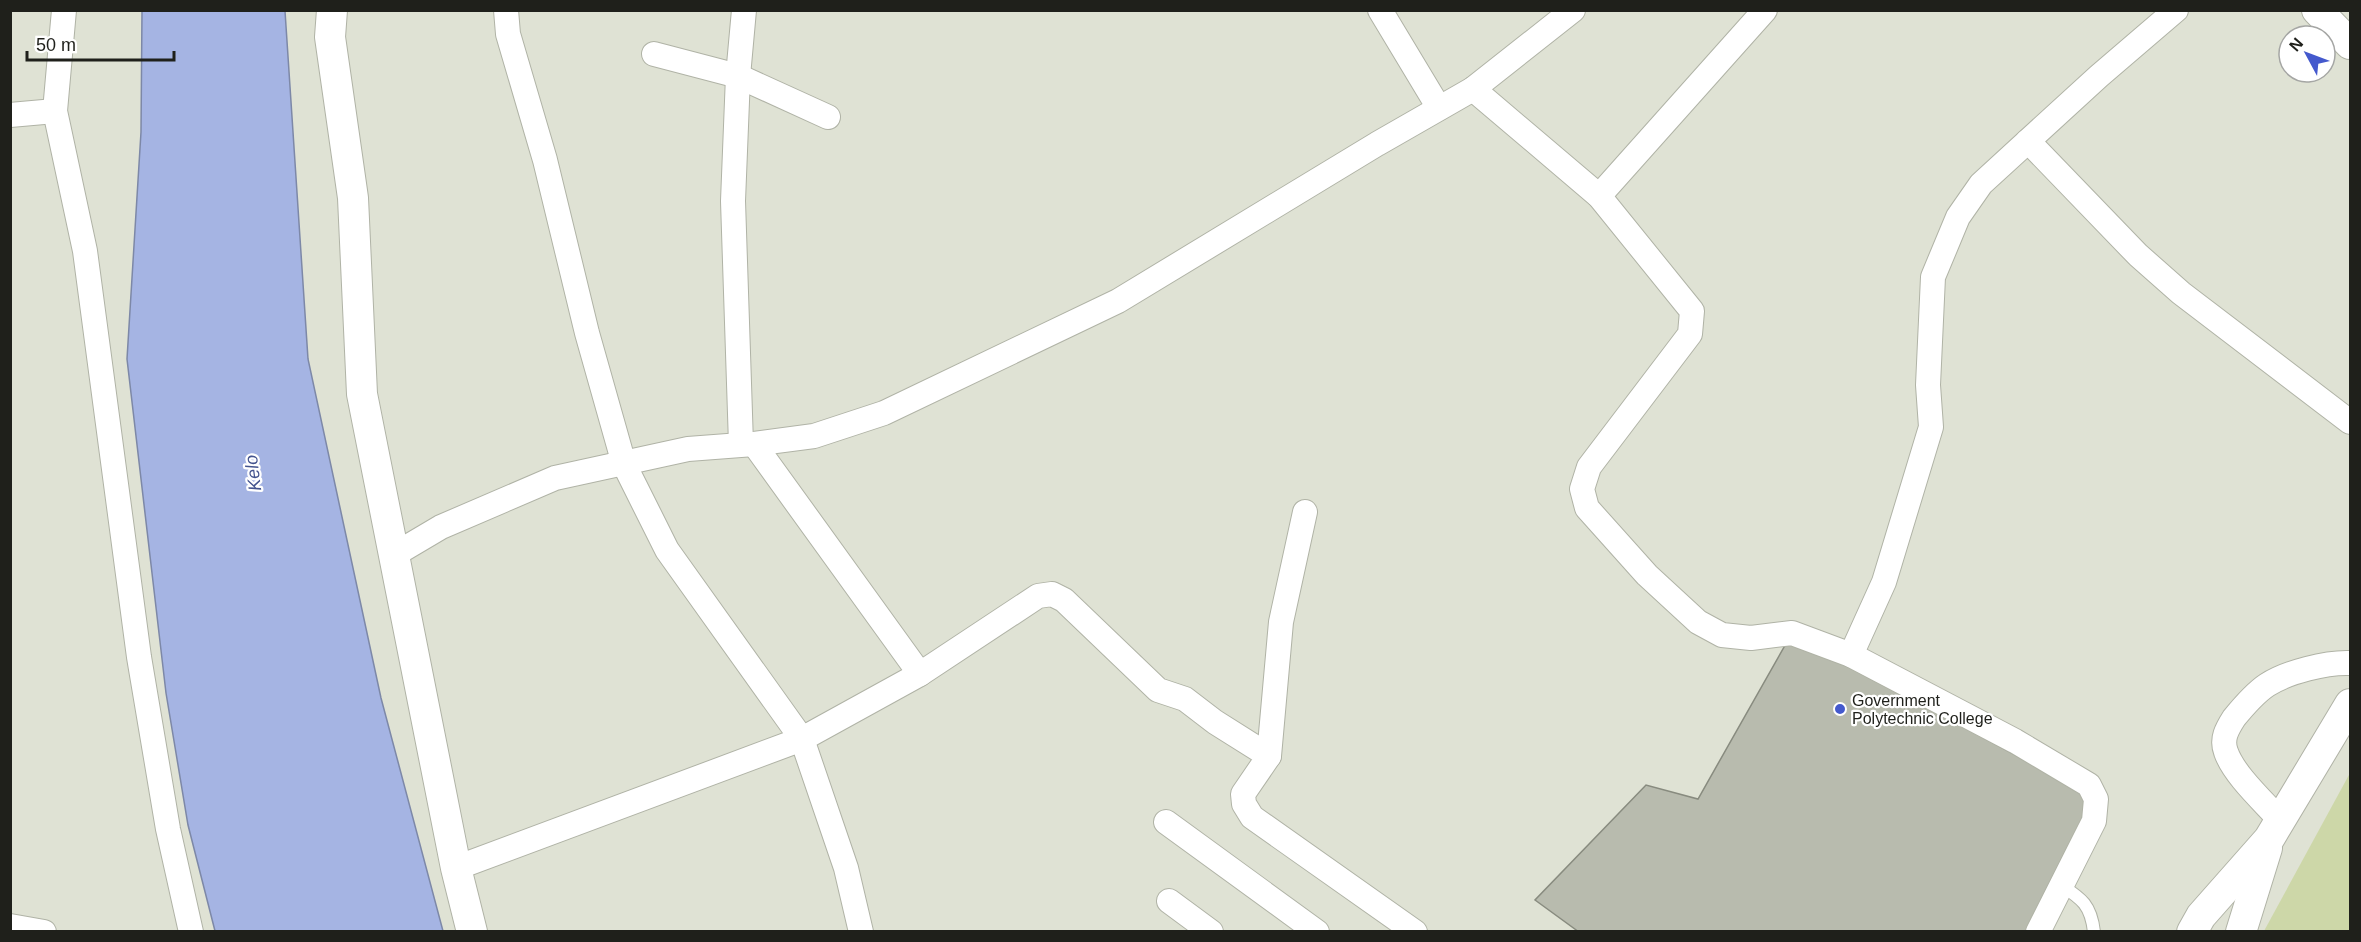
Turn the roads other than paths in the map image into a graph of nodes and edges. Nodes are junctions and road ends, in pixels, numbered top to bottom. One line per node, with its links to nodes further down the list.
1 (64, 10): 15 (street)
2 (332, 10): 24 (street)
3 (506, 10): 22 (street)
4 (744, 10): 12 (street)
5 (1380, 10): 14 (street)
6 (1573, 10): 13 (street)
7 (1765, 10): 19 (street)
8 (2176, 10): 18 (street)
9 (2317, 10): 10 (street)
10 (2350, 44)
11 (654, 54): 12 (street)
12 (738, 76): 17 (street); 21 (street)
13 (1473, 89): 14 (street); 19 (street)
14 (1439, 108): 21 (street)
15 (55, 111): 16 (street); 38 (street)
16 (10, 115)
17 (828, 117)
18 (2028, 141): 20 (street); 25 (street)
19 (1599, 196): 25 (street)
20 (2350, 422)
21 (748, 444): 22 (street); 27 (street)
22 (624, 464): 24 (street); 29 (street)
23 (1305, 512): 30 (street)
24 (392, 556): 33 (street)
25 (1851, 655): 34 (street)
26 (2350, 663): 32 (street)
27 (920, 674): 29 (street); 30 (street)
28 (2350, 704): 32 (street)
29 (802, 739): 33 (street); 40 (street)
30 (1269, 756): 43 (street)
31 (1166, 822): 42 (street)
32 (2275, 830): 46 (street); 47 (street)
33 (456, 868): 39 (street)
34 (2061, 885): 44 (street); 45 (lane)
35 (1169, 901): 41 (street)
36 (10, 926): 37 (street)
37 (44, 932)
38 (191, 932)
39 (472, 932)
40 (861, 932)
41 (1211, 932)
42 (1317, 932)
43 (1415, 932)
44 (2038, 932)
45 (2094, 932)
46 (2192, 932)
47 (2241, 932)

